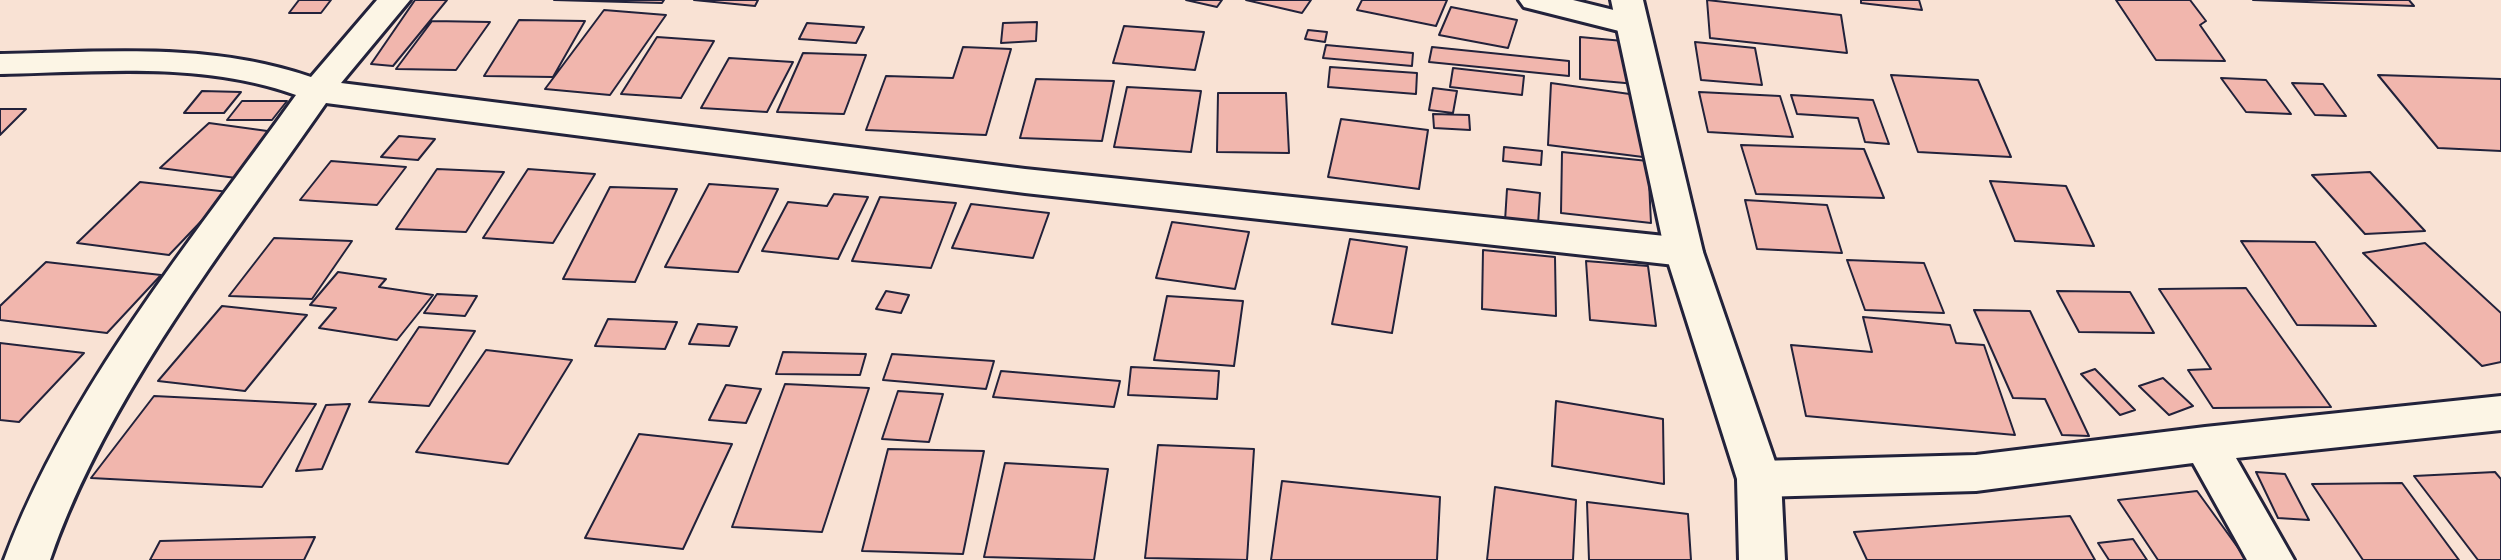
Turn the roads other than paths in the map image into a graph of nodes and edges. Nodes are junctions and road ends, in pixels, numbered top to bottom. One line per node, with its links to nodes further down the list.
1 (394, 0): 5 (street)
2 (1535, 0): 3 (street)
3 (1629, 12): 6 (street)
4 (0, 64): 5 (street)
5 (317, 91): 6 (street); 10 (street)
6 (1684, 252): 9 (street)
7 (2501, 413): 8 (street)
8 (2205, 443): 9 (street); 12 (street)
9 (1759, 480): 11 (street)
10 (32, 546)
11 (1762, 560)
12 (2271, 560)

